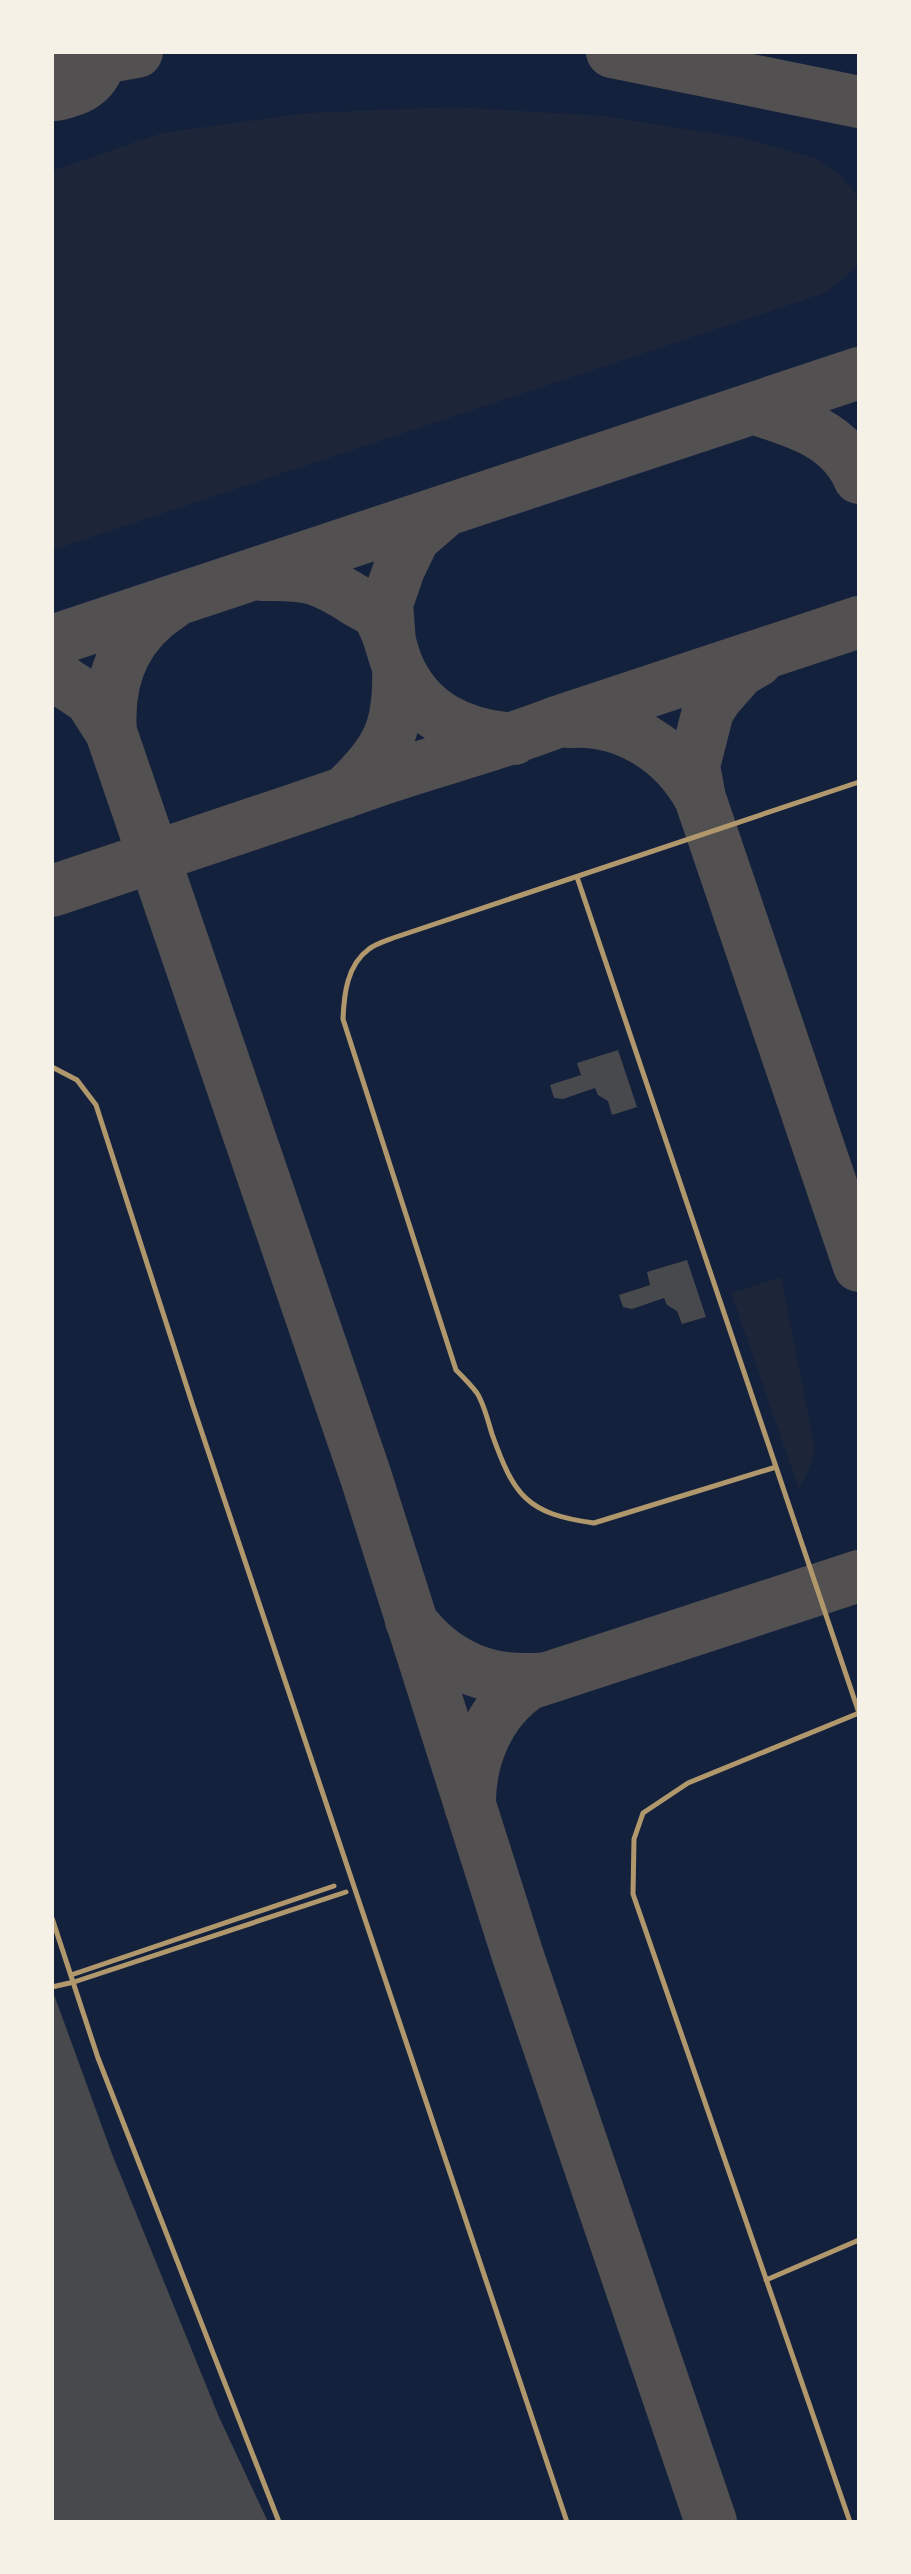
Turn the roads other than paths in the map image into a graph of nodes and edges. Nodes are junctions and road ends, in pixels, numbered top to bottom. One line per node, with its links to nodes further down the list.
1 (859, 782): 2 (lane)
2 (577, 877): 4 (lane); 4 (lane)
3 (52, 1067): 15 (lane)
4 (776, 1467): 5 (lane)
5 (859, 1713): 13 (lane)
6 (334, 1886): 9 (lane)
7 (346, 1892): 10 (lane)
8 (52, 1918): 9 (lane)
9 (71, 1975): 10 (lane)
10 (74, 1982): 11 (lane); 14 (lane)
11 (52, 1987)
12 (859, 2240): 13 (lane)
13 (766, 2280): 16 (lane)
14 (279, 2522)
15 (567, 2522)
16 (850, 2522)

